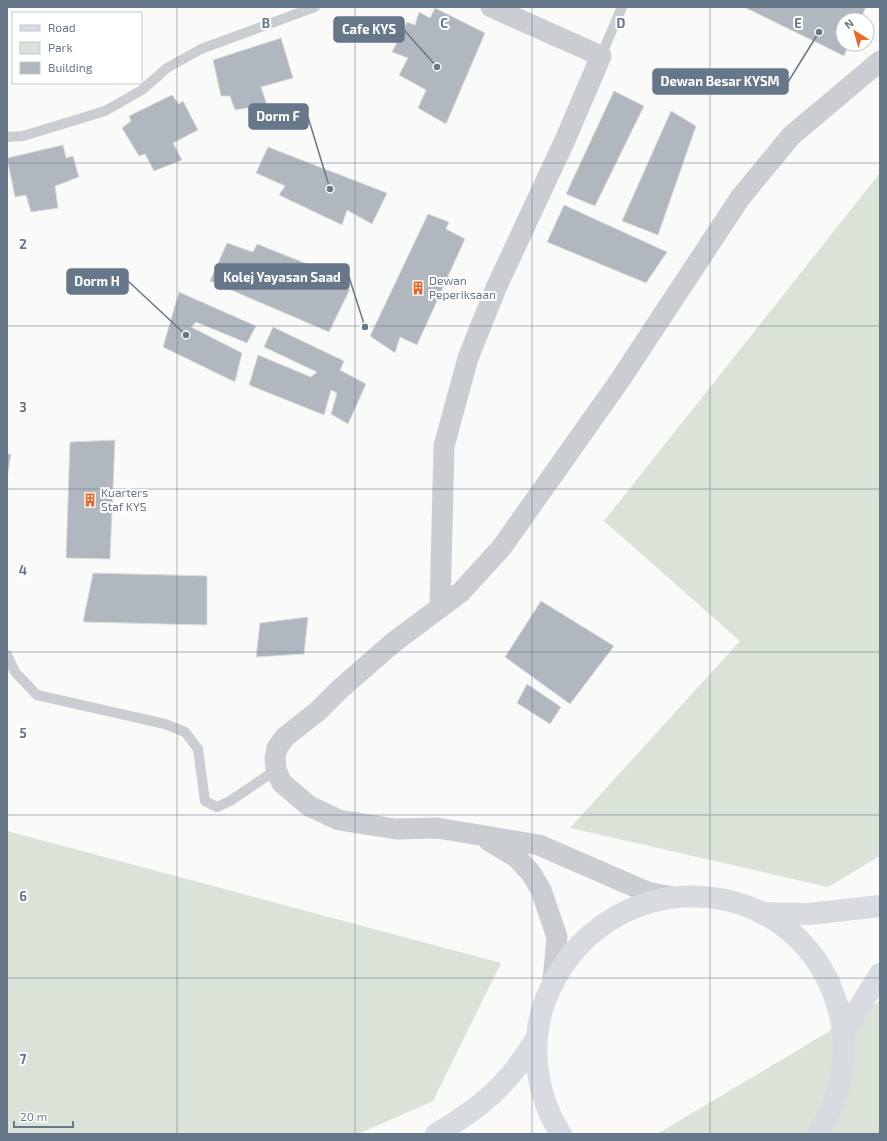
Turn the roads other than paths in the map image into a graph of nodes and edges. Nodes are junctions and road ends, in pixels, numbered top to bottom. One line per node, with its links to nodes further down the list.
1 (315, 7): 6 (lane)
2 (491, 7): 4 (street)
3 (622, 7): 4 (lane)
4 (601, 56): 7 (street)
5 (880, 61): 7 (street)
6 (7, 137)
7 (440, 607): 9 (street)
8 (7, 655): 9 (lane)
9 (276, 770): 10 (street)
10 (480, 836): 11 (street); 15 (street)
11 (673, 897): 13 (street); 15 (street)
12 (880, 906): 13 (street)
13 (761, 913): 16 (street)
14 (880, 974): 16 (street)
15 (553, 981): 17 (street)
16 (843, 1033): 20 (street)
17 (536, 1039): 18 (street); 19 (street)
18 (436, 1134)
19 (561, 1134)
20 (817, 1134)

